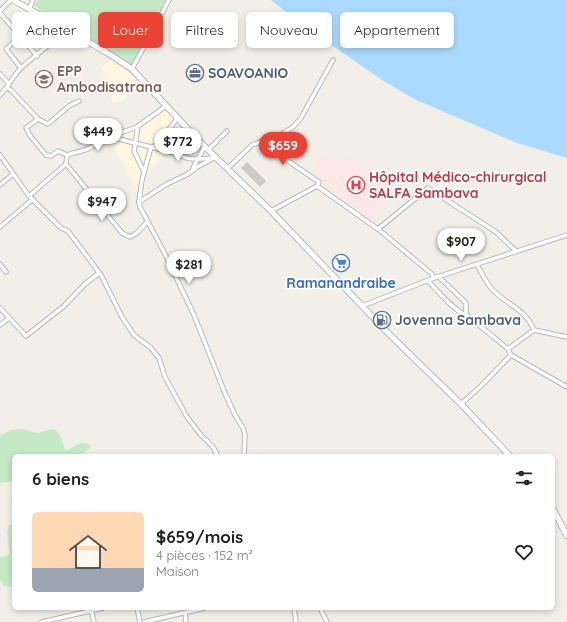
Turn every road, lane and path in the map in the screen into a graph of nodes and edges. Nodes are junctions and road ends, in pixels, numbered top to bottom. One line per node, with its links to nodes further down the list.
1 (12, 0): 4 (main road); 5 (street)
2 (33, 0): 4 (street)
3 (169, 0): 15 (street)
4 (29, 9): 6 (main road)
5 (0, 12): 7 (street)
6 (35, 12)
7 (12, 26)
8 (12, 43): 14 (street)
9 (90, 43): 15 (main road)
10 (30, 48): 12 (street)
11 (47, 48): 12 (street)
12 (37, 56): 14 (street)
13 (333, 60): 28 (street)
14 (21, 68): 17 (street)
15 (132, 69): 21 (main road)
16 (0, 74): 17 (street)
17 (9, 84): 18 (street)
18 (7, 88): 19 (street); 23 (street)
19 (0, 95)
20 (79, 101): 23 (street)
21 (166, 106): 22 (main road); 24 (street)
22 (178, 117): 25 (street); 31 (main road)
23 (38, 119): 34 (street)
24 (138, 126): 27 (street); 29 (street)
25 (170, 127): 30 (street); 33 (street)
26 (227, 131): 31 (street)
27 (111, 137): 29 (street); 34 (street)
28 (260, 142): 38 (street); 43 (street)
29 (134, 143): 30 (street); 40 (street)
30 (151, 147): 33 (street); 40 (street)
31 (207, 148): 35 (main road); 36 (street)
32 (0, 154): 41 (street)
33 (179, 154): 36 (street)
34 (67, 155): 37 (street)
35 (216, 158): 36 (street); 38 (main road); 39 (street)
36 (198, 159): 39 (street)
37 (66, 164): 44 (street); 47 (street)
38 (227, 169): 46 (main road)
39 (193, 170): 45 (street)
40 (144, 172): 45 (street)
41 (13, 174): 42 (street); 44 (street)
42 (0, 185)
43 (317, 186): 46 (street); 49 (street)
44 (31, 197): 48 (street); 55 (street)
45 (139, 202): 47 (street)
46 (271, 211): 59 (main road)
47 (147, 222): 71 (street)
48 (0, 226)
49 (378, 229): 51 (street); 57 (street)
50 (567, 235): 51 (street)
51 (516, 251): 53 (street)
52 (0, 264): 54 (street)
53 (478, 265): 56 (street); 64 (street)
54 (6, 272)
55 (99, 273): 62 (street); 70 (street)
56 (439, 277): 57 (street); 61 (street)
57 (434, 278): 58 (street)
58 (428, 281): 59 (street); 61 (street)
59 (362, 306): 69 (main road)
60 (0, 308): 62 (street)
61 (468, 316): 66 (street)
62 (9, 318): 63 (street)
63 (0, 325)
64 (534, 330): 65 (street); 66 (street)
65 (567, 337)
66 (508, 349): 67 (street)
67 (511, 355): 68 (street); 69 (street)
68 (567, 388)
69 (461, 404): 72 (main road)
70 (217, 454)
71 (244, 454)
72 (508, 454)
73 (555, 513): 74 (main road)
74 (567, 536)
75 (91, 610): 81 (street); 82 (street)
76 (137, 610): 83 (street)
77 (197, 610): 80 (street)
78 (294, 610): 86 (street)
79 (321, 610): 87 (street)
80 (185, 613): 84 (street); 85 (street)
81 (42, 622)
82 (94, 622)
83 (140, 622)
84 (144, 622)
85 (186, 622)
86 (296, 622)
87 (327, 622)

